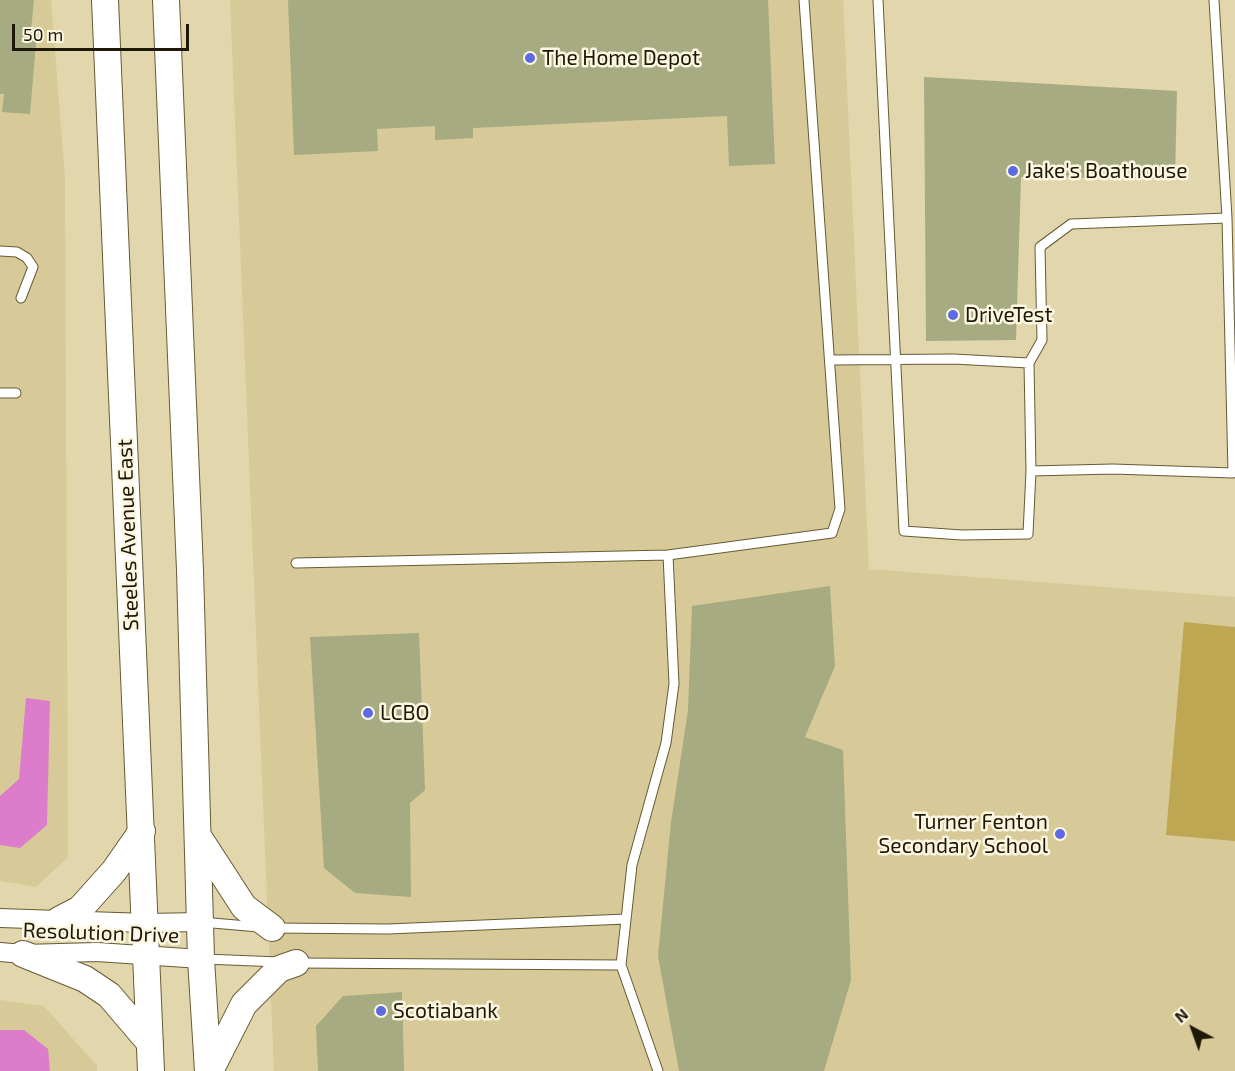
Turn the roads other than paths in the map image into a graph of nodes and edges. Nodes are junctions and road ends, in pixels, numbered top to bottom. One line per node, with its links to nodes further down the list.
1 (105, 0): 17 (main road, Steeles Avenue East)
2 (166, 0): 18 (main road)
3 (804, 0): 9 (lane)
4 (878, 0): 10 (lane)
5 (1214, 0): 6 (lane)
6 (1227, 218): 11 (lane); 14 (lane)
7 (0, 251): 8 (lane)
8 (21, 298)
9 (830, 360): 10 (lane); 15 (lane)
10 (895, 360): 11 (lane); 14 (lane)
11 (1029, 363): 14 (lane)
12 (0, 393): 13 (lane)
13 (15, 393)
14 (1030, 471)
15 (668, 555): 16 (lane); 20 (lane)
16 (296, 563)
17 (142, 831): 21 (main road); 23 (main road, Steeles Avenue East)
18 (197, 835): 22 (main road); 24 (main road)
19 (0, 918): 21 (street, Resolution Drive)
20 (626, 919): 24 (lane); 29 (lane)
21 (59, 920): 23 (street, Resolution Drive)
22 (201, 922): 23 (street, Resolution Drive); 24 (lane); 27 (main road)
23 (146, 923): 26 (main road, Steeles Avenue East)
24 (272, 928)
25 (12, 953): 26 (street, Resolution Drive); 30 (main road)
26 (147, 954): 27 (street, Resolution Drive); 30 (main road, Steeles Avenue East)
27 (201, 959): 28 (lane); 32 (main road)
28 (296, 963): 29 (lane); 32 (main road)
29 (621, 965): 33 (lane)
30 (150, 1043): 31 (main road, Steeles Avenue East)
31 (151, 1071)
32 (209, 1071)
33 (658, 1071)

